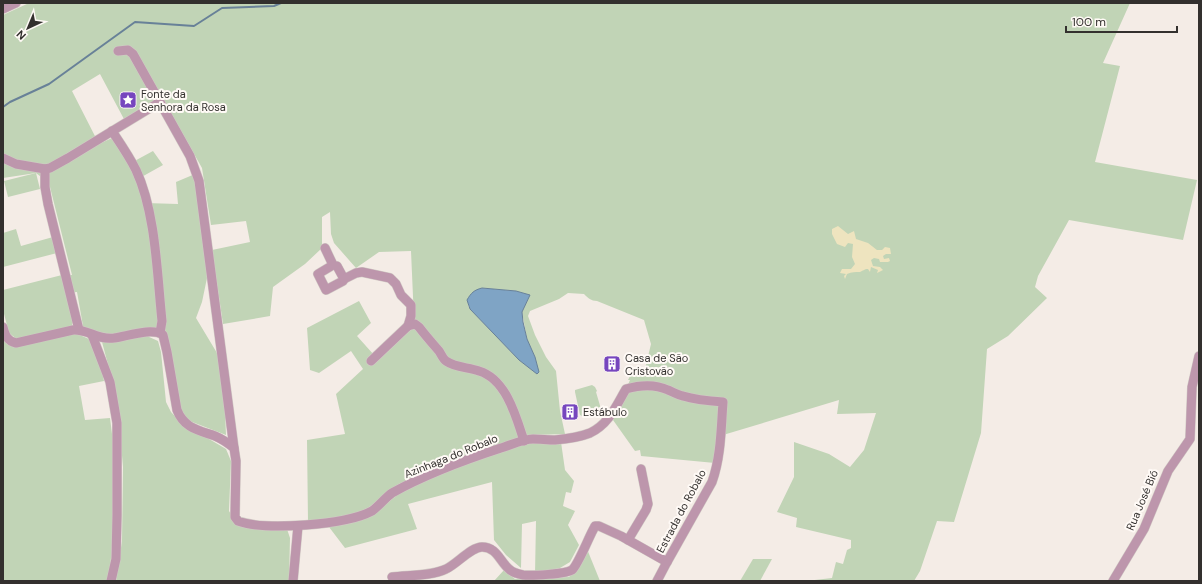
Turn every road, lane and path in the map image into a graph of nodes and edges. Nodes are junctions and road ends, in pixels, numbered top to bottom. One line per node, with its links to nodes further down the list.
1 (16, 3): 2 (street)
2 (3, 9)
3 (118, 51): 4 (street)
4 (160, 102): 5 (street); 20 (street)
5 (112, 130): 7 (street); 14 (street)
6 (3, 158): 7 (street)
7 (45, 169): 13 (street)
8 (325, 248): 10 (street)
9 (337, 266): 10 (street)
10 (344, 279): 11 (street)
11 (408, 326): 17 (street); 19 (street)
12 (3, 327): 13 (street)
13 (79, 330): 15 (street)
14 (160, 333): 15 (street); 20 (street)
15 (92, 335): 26 (street)
16 (1199, 356): 29 (street, Rua José Bió)
17 (371, 361)
18 (723, 402): 19 (street, Azinhaga do Robalo); 24 (street, Estrada do Robalo)
19 (524, 441): 22 (street, Azinhaga do Robalo)
20 (234, 448): 22 (street, Azinhaga do Robalo)
21 (641, 469): 23 (street)
22 (298, 526): 27 (street)
23 (628, 540): 24 (street); 25 (street)
24 (667, 562): 28 (street, Estrada do Robalo)
25 (392, 577)
26 (112, 581)
27 (293, 581)
28 (657, 581)
29 (1113, 581)

